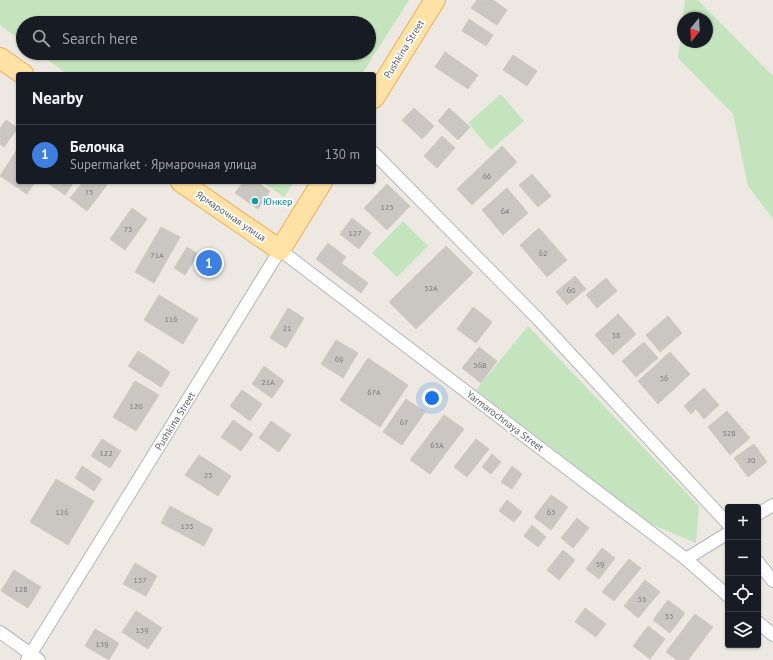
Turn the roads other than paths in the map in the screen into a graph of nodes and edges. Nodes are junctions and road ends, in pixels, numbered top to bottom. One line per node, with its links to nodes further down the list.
1 (435, 0): 4 (main road, Pushkina Street)
2 (0, 58): 3 (main road)
3 (20, 72)
4 (376, 95)
5 (376, 156): 11 (street)
6 (184, 184): 8 (main road, Ярмарочная улица)
7 (321, 184): 8 (main road, Pushkina Street)
8 (280, 250): 13 (street, Yarmarochnaya Street); 20 (street, Pushkina Street)
9 (773, 505): 10 (street)
10 (761, 512)
11 (725, 521)
12 (725, 535): 13 (street)
13 (686, 559): 16 (street, Yarmarochnaya Street)
14 (761, 566): 15 (street)
15 (773, 581)
16 (725, 593)
17 (761, 625): 19 (street)
18 (0, 632): 20 (street)
19 (773, 635)
20 (32, 658)

